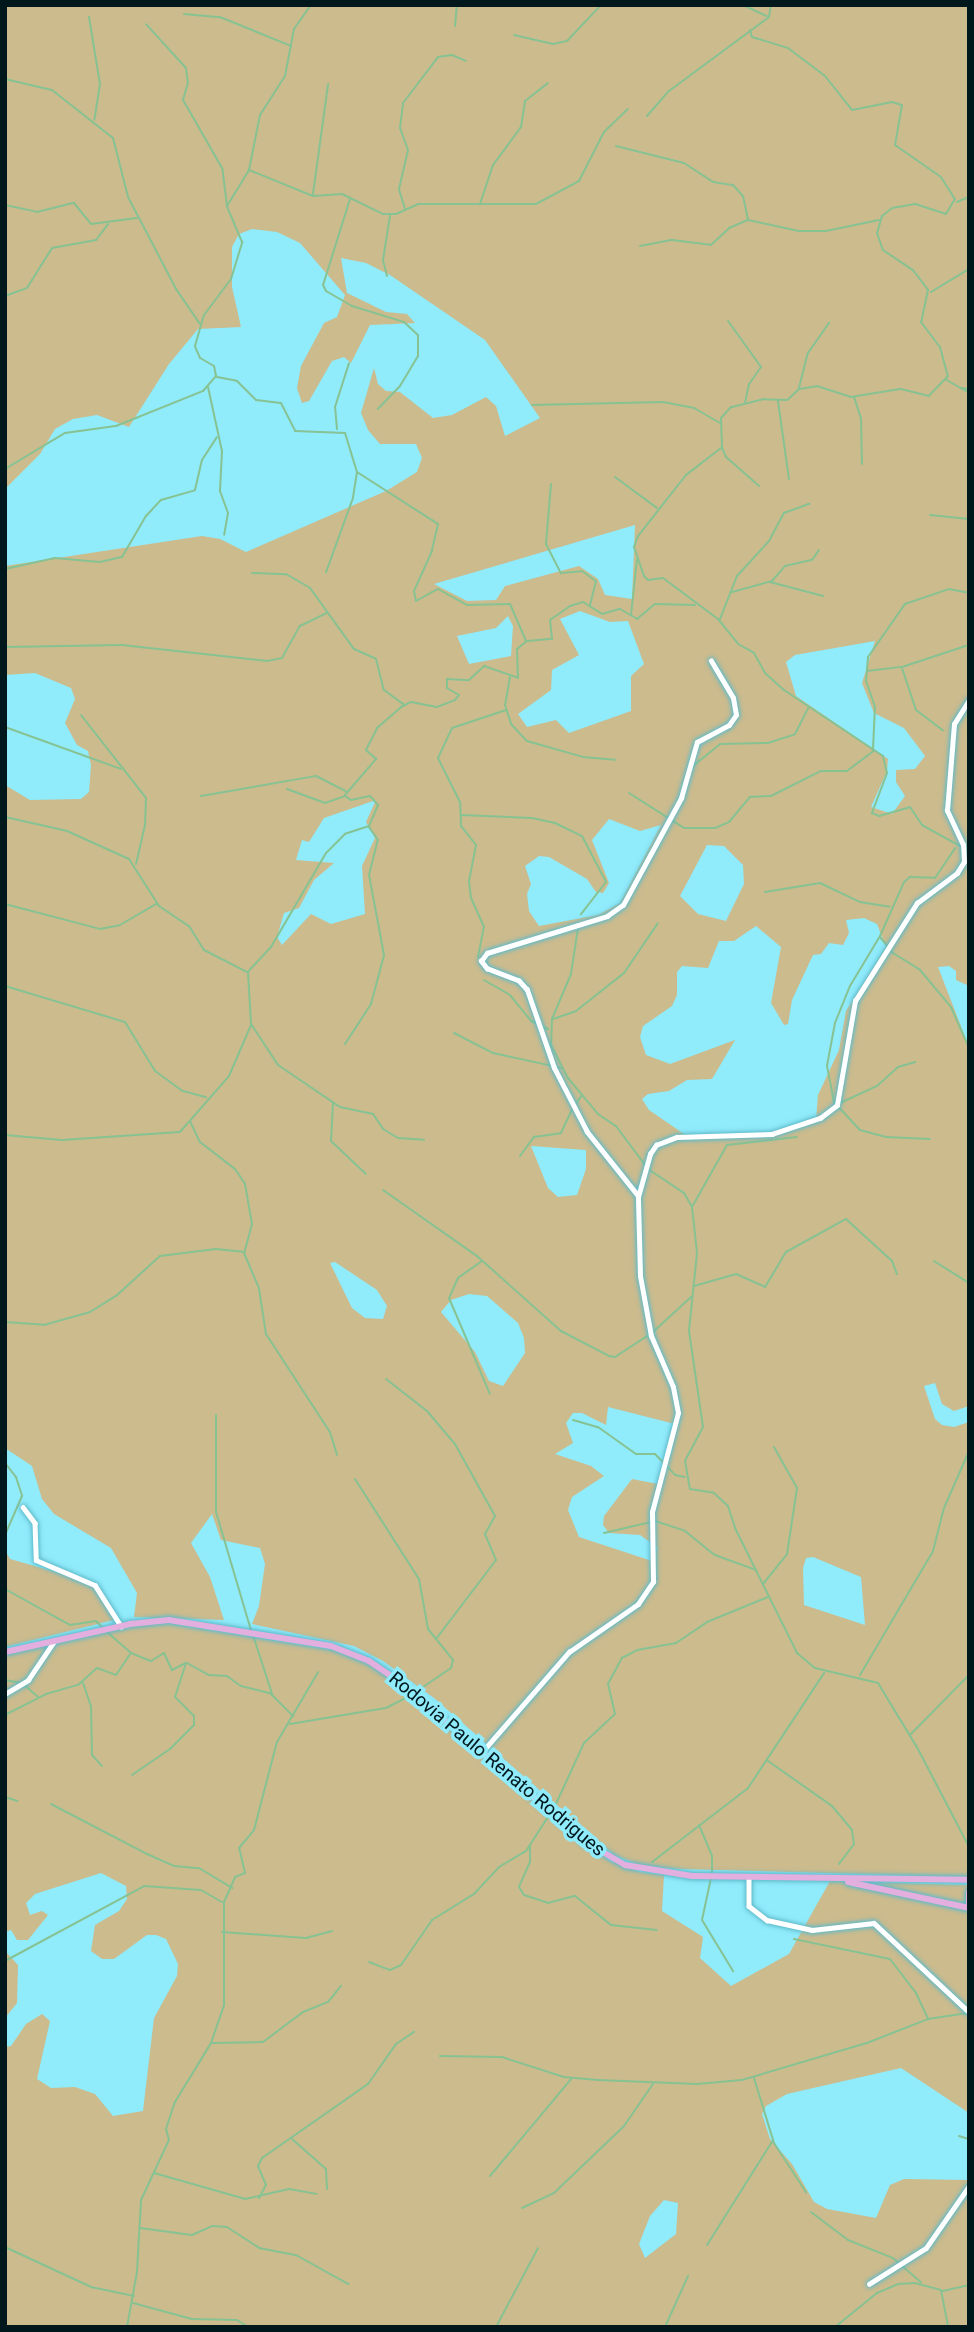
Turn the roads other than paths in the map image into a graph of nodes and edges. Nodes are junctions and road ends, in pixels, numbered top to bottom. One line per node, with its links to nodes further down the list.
1 (711, 661): 4 (street)
2 (969, 700): 3 (street)
3 (966, 862): 4 (street)
4 (638, 1197): 10 (street)
5 (23, 1507): 6 (street)
6 (121, 1626): 7 (main road, Rodovia Paulo Renato Rodrigues); 10 (main road, Rodovia Paulo Renato Rodrigues)
7 (53, 1643): 8 (main road, Rodovia Paulo Renato Rodrigues); 9 (street)
8 (5, 1652)
9 (5, 1694)
10 (482, 1752): 11 (main road, Rodovia Paulo Renato Rodrigues)
11 (749, 1877): 12 (main road, Rodovia Paulo Renato Rodrigues); 16 (street)
12 (829, 1879): 13 (main road, Rodovia Paulo Renato Rodrigues); 15 (main road, Rodovia Paulo Renato Rodrigues)
13 (969, 1880)
14 (969, 1892): 15 (main road)
15 (969, 1907)
16 (969, 2012)
17 (969, 2186): 18 (street)
18 (869, 2284)

